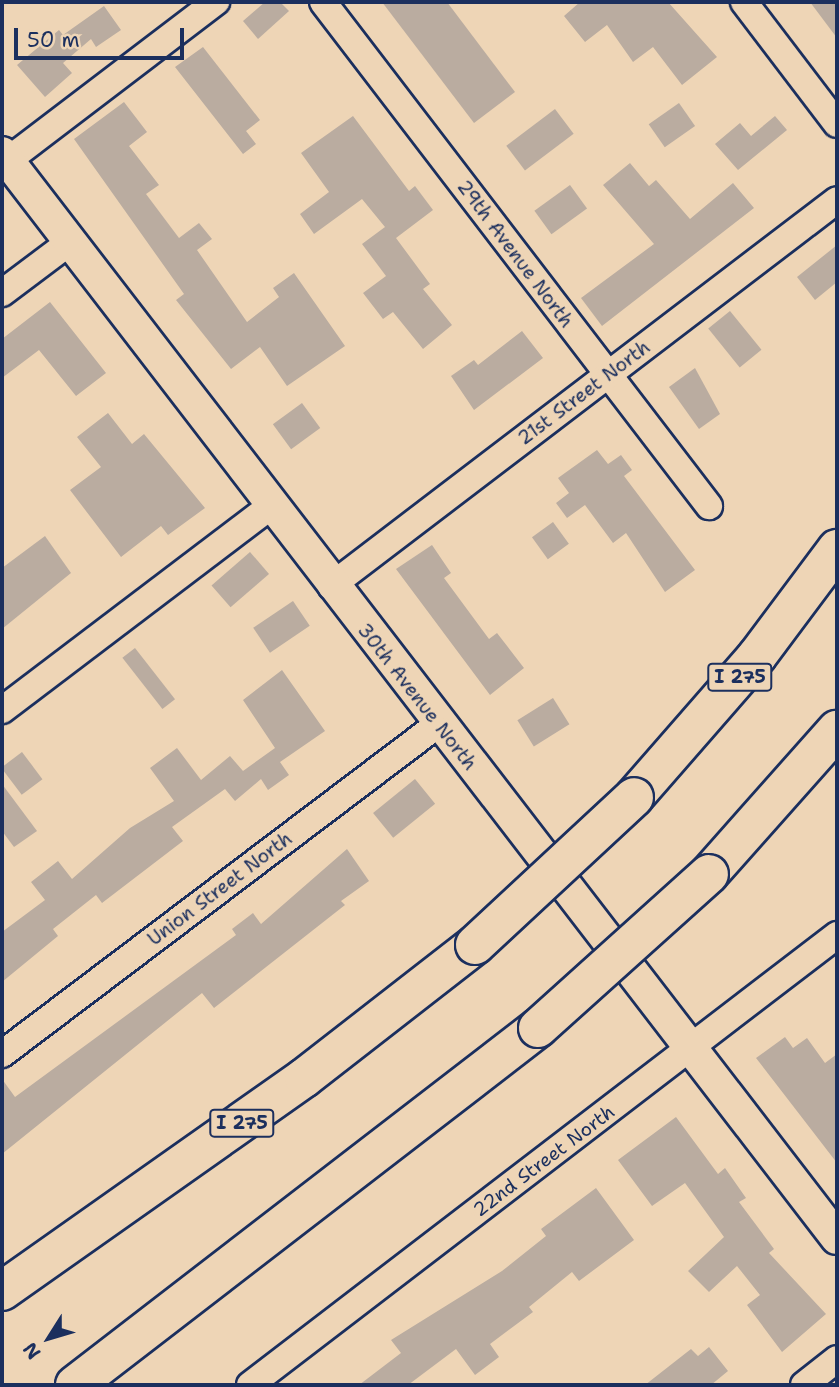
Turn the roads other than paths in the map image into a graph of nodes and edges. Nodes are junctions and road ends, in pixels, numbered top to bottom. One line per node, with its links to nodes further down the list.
1 (216, 2): 5 (street)
2 (323, 2): 9 (street, 29th Avenue North)
3 (744, 2): 4 (street)
4 (837, 124)
5 (5, 157): 7 (street, 30th Avenue North)
6 (837, 200): 9 (street, 21st Street North)
7 (69, 242): 8 (street); 10 (street, 30th Avenue North)
8 (2, 293)
9 (607, 375): 11 (street, 29th Avenue North); 13 (street, 21st Street North)
10 (271, 506): 13 (street, 30th Avenue North); 14 (street)
11 (709, 506)
12 (837, 549): 21 (highway, I 275, bridge)
13 (331, 586): 15 (street, 30th Avenue North)
14 (2, 710)
15 (438, 724): 18 (street, 30th Avenue North); 19 (street, Union Street North)
16 (837, 730): 23 (highway, bridge)
17 (837, 935): 18 (street, 22nd Street North)
18 (691, 1048): 20 (street, 30th Avenue North); 24 (street, 22nd Street North)
19 (2, 1054)
20 (837, 1238)
21 (2, 1291)
22 (837, 1359): 25 (street)
23 (75, 1385)
24 (250, 1385)
25 (804, 1385)

